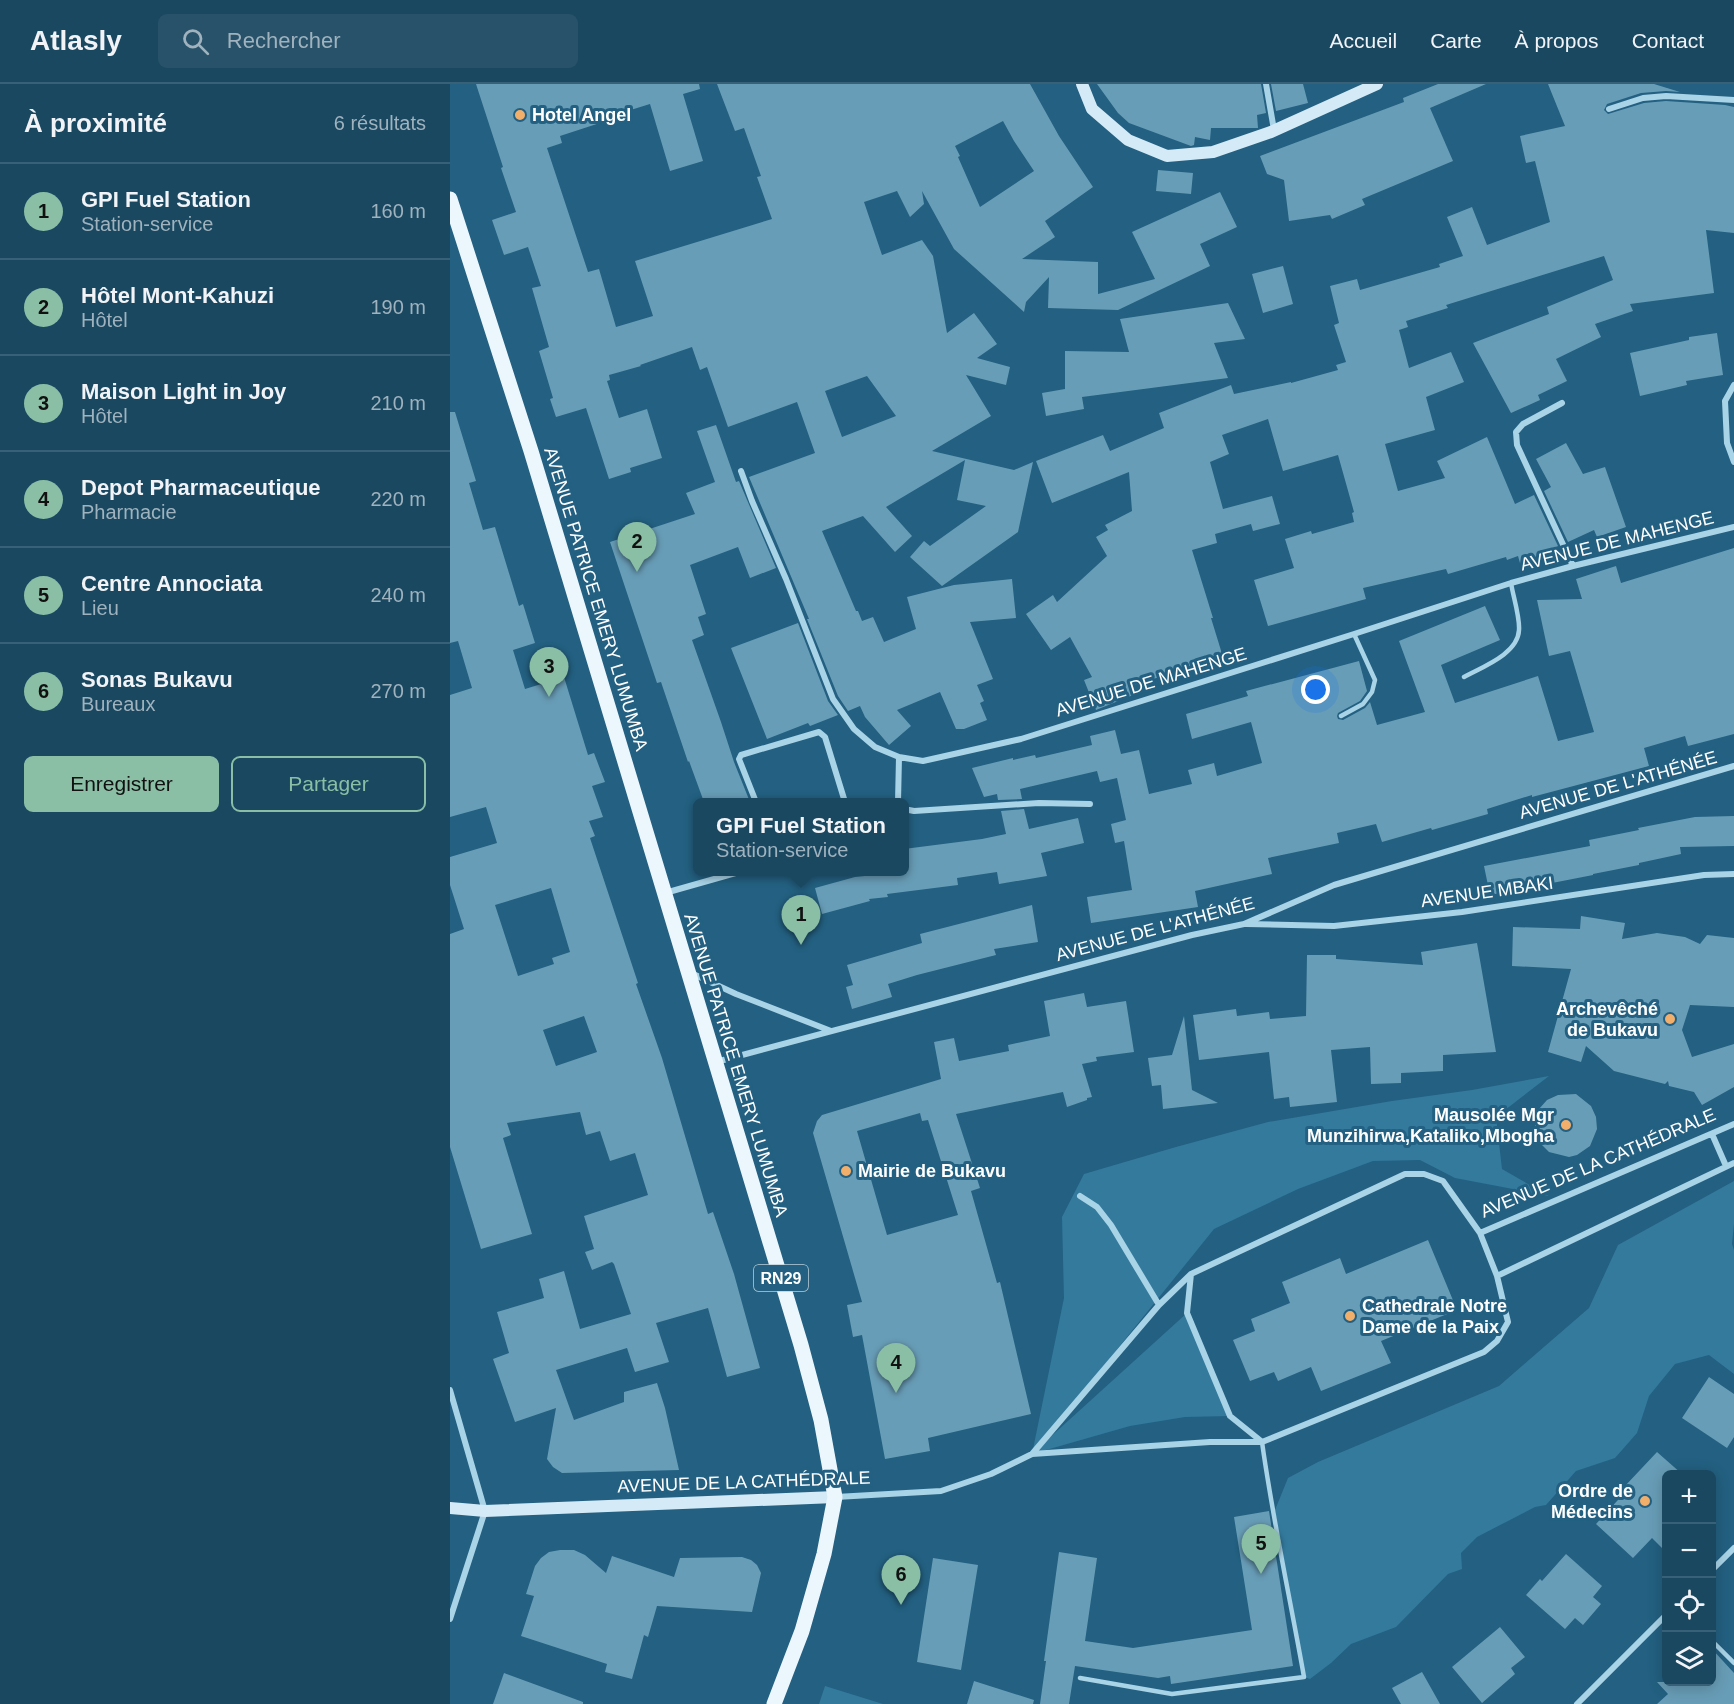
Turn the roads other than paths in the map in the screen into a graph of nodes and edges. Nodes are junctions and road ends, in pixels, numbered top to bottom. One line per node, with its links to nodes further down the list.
1 (1082, 84): 6 (street)
2 (1266, 84): 6 (street)
3 (1377, 84): 6 (street)
4 (1734, 100): 5 (street)
5 (1609, 109)
6 (1275, 130)
7 (450, 199): 27 (main road, AVENUE PATRICE EMERY LUMUMBA / RN29)
8 (1734, 385): 10 (street)
9 (1562, 403): 13 (street)
10 (1734, 462)
11 (741, 471): 18 (street, AVENUE DE MAHENGE)
12 (1734, 527): 13 (street, AVENUE DE MAHENGE)
13 (1573, 566): 14 (street, AVENUE DE MAHENGE)
14 (1511, 583): 15 (street, AVENUE DE MAHENGE); 16 (lane)
15 (1354, 634): 17 (lane); 18 (street, AVENUE DE MAHENGE)
16 (1464, 677)
17 (1341, 716)
18 (899, 758): 22 (street)
19 (1734, 766): 28 (street, AVENUE DE L'ATHÉNÉE)
20 (754, 798): 21 (street)
21 (844, 798)
22 (898, 798)
23 (1090, 804): 24 (street)
24 (909, 810)
25 (1734, 874): 28 (street, AVENUE MBAKI)
26 (725, 876): 27 (street)
27 (664, 894): 29 (main road, AVENUE PATRICE EMERY LUMUMBA / RN29)
28 (1244, 924): 30 (street, AVENUE DE L'ATHÉNÉE)
29 (687, 971): 30 (street); 31 (main road, AVENUE PATRICE EMERY LUMUMBA / RN29)
30 (831, 1031): 31 (street, AVENUE DE L'ATHÉNÉE)
31 (716, 1062): 44 (main road, AVENUE PATRICE EMERY LUMUMBA / RN29)
32 (1734, 1124): 33 (street, AVENUE DE LA CATHÉDRALE)
33 (1712, 1134): 35 (street); 37 (street, AVENUE DE LA CATHÉDRALE)
34 (1734, 1163): 35 (street)
35 (1726, 1166): 39 (street)
36 (1080, 1196): 40 (street)
37 (1480, 1233): 38 (street, AVENUE DE LA CATHÉDRALE); 39 (street)
38 (1191, 1274): 40 (street, AVENUE DE LA CATHÉDRALE); 42 (street)
39 (1497, 1276): 42 (street)
40 (1160, 1305): 43 (street, AVENUE DE LA CATHÉDRALE)
41 (450, 1390): 46 (street)
42 (1262, 1442): 43 (street, AVENUE DE LA CATHÉDRALE); 53 (lane)
43 (1032, 1454): 44 (street, AVENUE DE LA CATHÉDRALE)
44 (835, 1497): 46 (street, AVENUE DE LA CATHÉDRALE); 54 (main road, AVENUE PATRICE EMERY LUMUMBA / RN29)
45 (450, 1508): 46 (street, AVENUE DE LA CATHÉDRALE)
46 (485, 1511): 49 (street)
47 (1734, 1548): 48 (street)
48 (1716, 1566)
49 (450, 1619)
50 (1662, 1619): 55 (street)
51 (1716, 1645): 52 (lane)
52 (1734, 1663)
53 (1080, 1678)
54 (774, 1704)
55 (1577, 1704)

